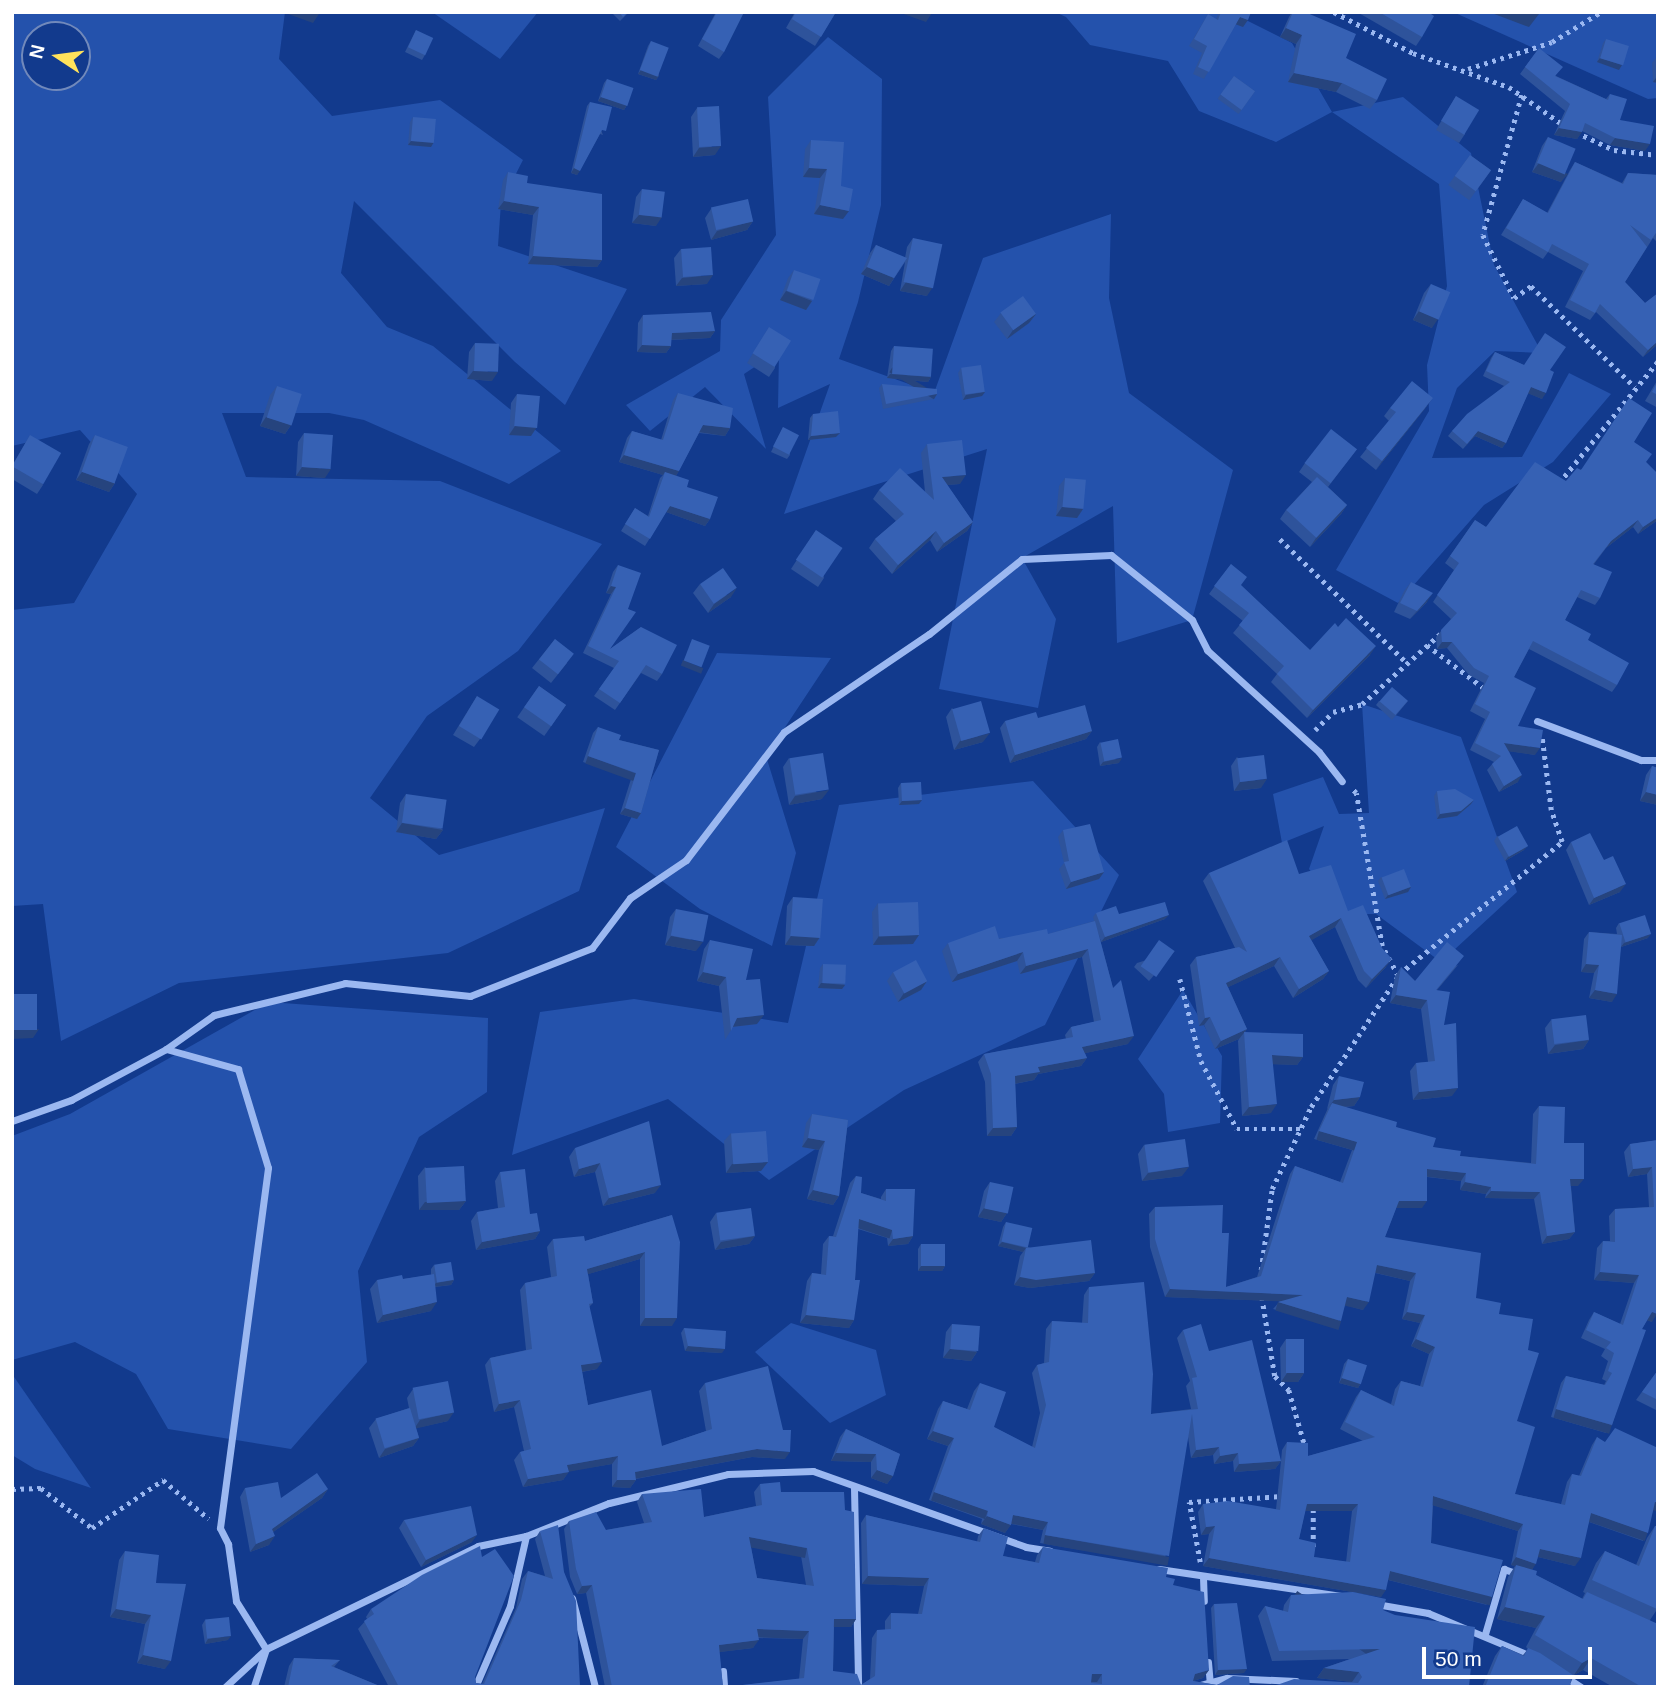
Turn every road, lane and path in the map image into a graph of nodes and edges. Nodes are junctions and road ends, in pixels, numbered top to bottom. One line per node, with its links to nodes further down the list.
1 (1334, 12): 3 (path)
2 (1601, 12): 3 (path)
3 (1468, 69): 4 (path)
4 (1522, 95): 5 (path); 7 (path)
5 (1658, 155)
6 (1656, 363): 7 (path)
7 (1635, 387): 8 (path)
8 (1555, 489)
9 (1280, 538): 12 (path)
10 (1447, 627): 11 (path)
11 (1427, 645): 12 (path); 13 (path)
12 (1406, 662): 15 (path)
13 (1497, 696)
14 (1537, 721): 16 (street); 18 (path)
15 (1304, 741): 17 (street); 20 (street)
16 (1658, 760)
17 (1342, 781): 18 (path)
18 (1398, 976): 22 (path)
19 (1180, 979): 22 (path)
20 (166, 1049): 21 (street); 29 (street)
21 (12, 1121)
22 (1300, 1129): 23 (path)
23 (1306, 1450)
24 (855, 1488): 28 (street); 32 (street); 54 (street)
25 (12, 1489): 29 (path)
26 (1289, 1497): 36 (path)
27 (1313, 1498): 33 (path)
28 (557, 1523): 30 (street); 31 (street)
29 (220, 1528): 42 (street)
30 (558, 1534)
31 (526, 1536): 42 (street); 51 (street)
32 (1063, 1553)
33 (1312, 1560)
34 (1154, 1568): 36 (street)
35 (1525, 1576): 41 (street)
36 (1203, 1577): 38 (street); 40 (street)
37 (569, 1589): 52 (street)
38 (1346, 1597)
39 (1370, 1603): 41 (street)
40 (1205, 1617)
41 (1485, 1634): 44 (street)
42 (267, 1649): 49 (street); 50 (street)
43 (1208, 1658): 48 (street)
44 (1548, 1665)
45 (723, 1671): 53 (street)
46 (1559, 1672): 56 (street)
47 (1302, 1681): 48 (street)
48 (1209, 1686): 55 (street)
49 (225, 1687)
50 (254, 1687)
51 (475, 1687)
52 (594, 1687)
53 (724, 1687)
54 (858, 1687)
55 (1193, 1687)
56 (1581, 1687)

